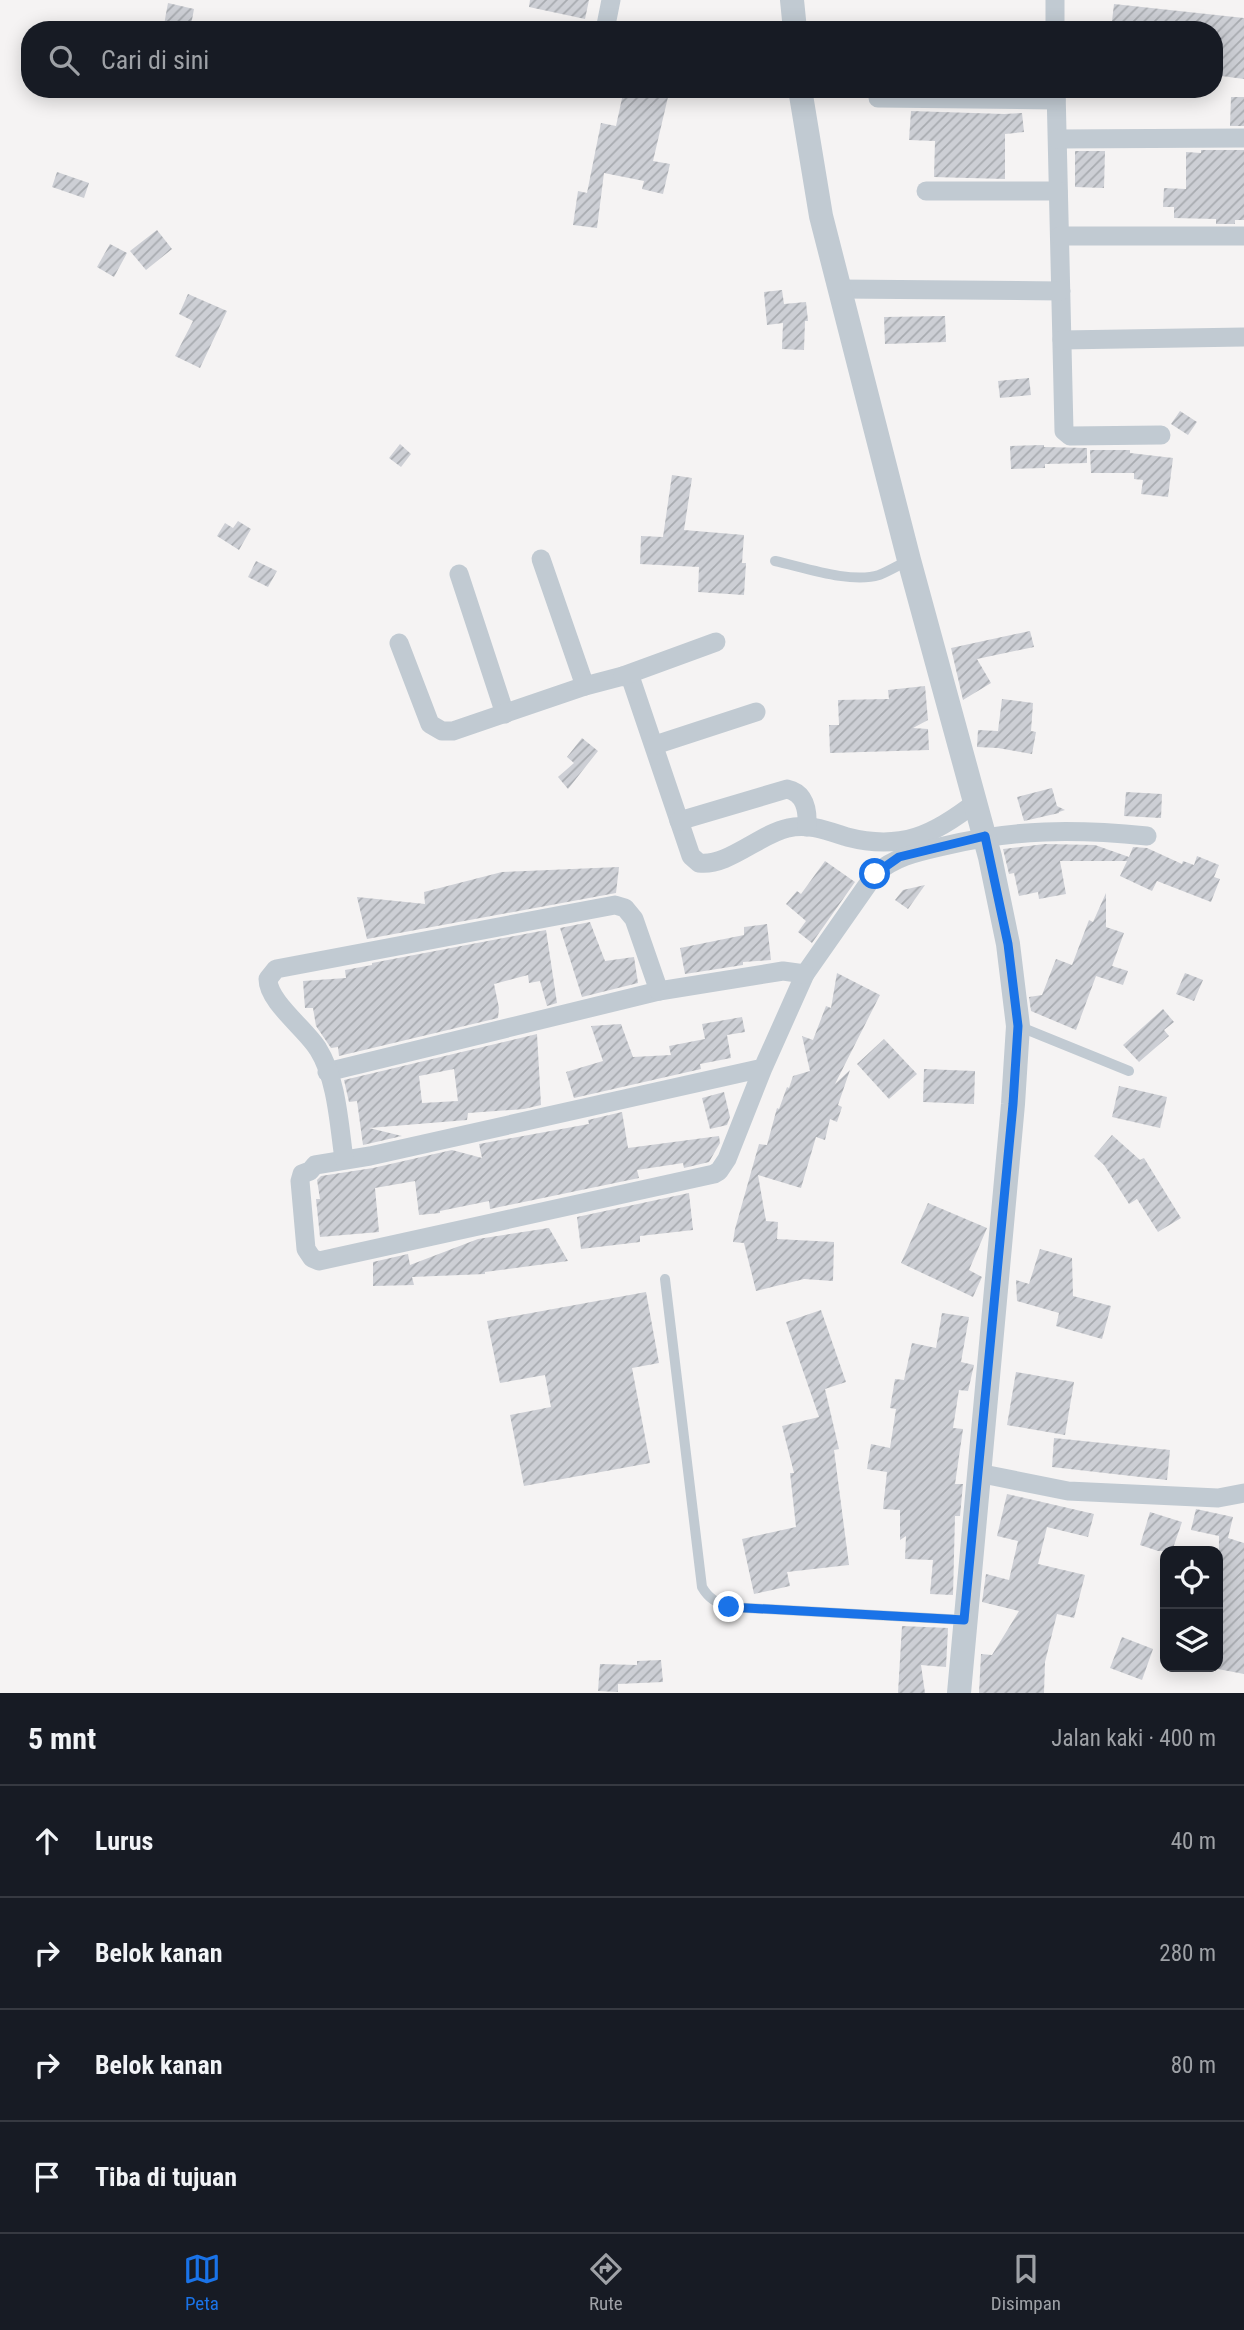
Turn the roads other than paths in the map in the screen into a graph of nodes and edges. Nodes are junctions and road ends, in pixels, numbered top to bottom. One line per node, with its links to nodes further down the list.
1 (611, 0): 4 (street)
2 (792, 0): 5 (street)
3 (1055, 0): 6 (street)
4 (607, 21)
5 (794, 21)
6 (1055, 21)
7 (801, 98): 15 (street)
8 (1056, 98): 10 (street)
9 (1244, 138): 10 (street)
10 (1058, 139): 12 (street)
11 (926, 191): 12 (street)
12 (1058, 191): 13 (street)
13 (1060, 236): 14 (street); 16 (street)
14 (1244, 236)
15 (840, 289): 16 (street); 21 (street)
16 (1061, 291): 18 (street)
17 (1244, 337): 18 (street)
18 (1062, 340): 19 (street)
19 (1161, 435)
20 (541, 559): 27 (street)
21 (909, 560): 22 (lane); 31 (street)
22 (775, 561)
23 (459, 574): 29 (street)
24 (716, 642): 26 (street)
25 (399, 643): 29 (street)
26 (623, 676): 27 (street); 30 (street)
27 (585, 686): 29 (street)
28 (756, 712): 30 (street)
29 (505, 714)
30 (654, 746): 32 (street)
31 (976, 802): 33 (street); 34 (street)
32 (679, 821): 33 (street); 33 (street)
33 (807, 827)
34 (985, 836): 35 (street); 36 (street); 38 (street)
35 (1147, 836)
36 (804, 974): 37 (street); 39 (street)
37 (659, 991): 41 (street); 41 (street)
38 (1018, 1026): 40 (lane); 44 (street)
39 (763, 1068): 42 (street); 42 (street)
40 (1129, 1071)
41 (327, 1072): 42 (street)
42 (344, 1159)
43 (665, 1279): 46 (lane)
44 (978, 1473): 45 (street); 46 (street)
45 (1244, 1493)
46 (964, 1620): 47 (street)
47 (959, 1693)

